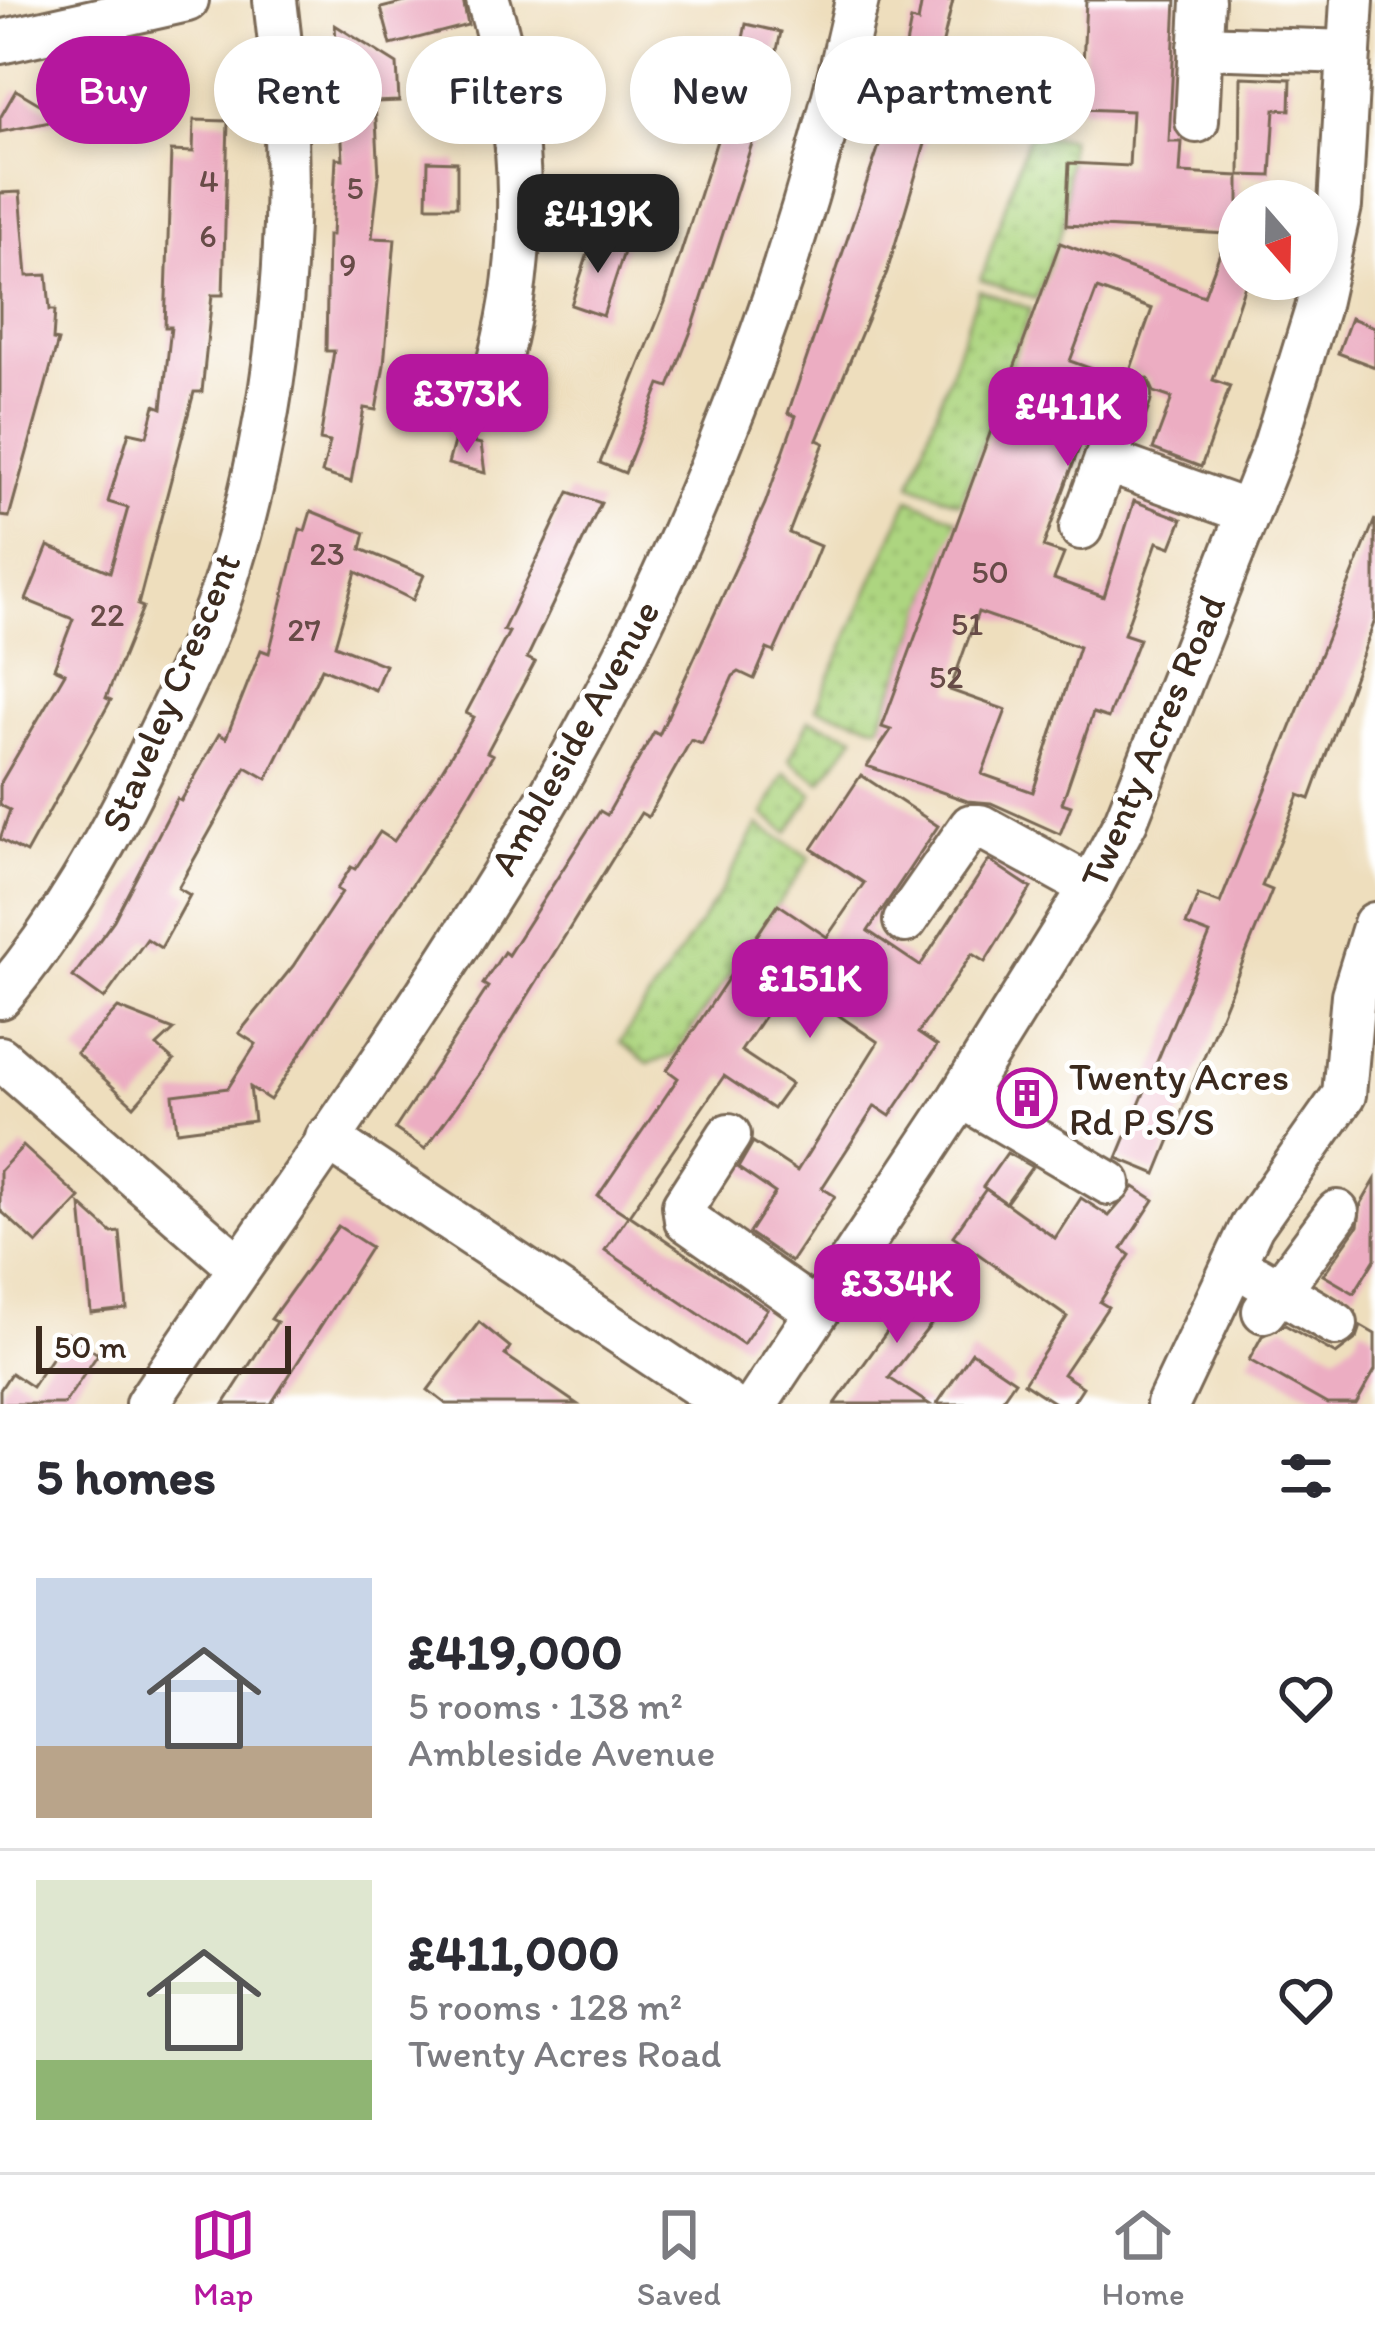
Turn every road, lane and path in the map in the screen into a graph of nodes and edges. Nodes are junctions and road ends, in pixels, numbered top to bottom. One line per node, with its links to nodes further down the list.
1 (187, 0): 7 (street)
2 (275, 0): 19 (street, Staveley Crescent)
3 (488, 0): 11 (street)
4 (857, 0): 24 (street, Ambleside Avenue)
5 (1203, 0): 8 (street)
6 (1352, 0): 9 (street, Twenty Acres Road)
7 (0, 42)
8 (1200, 47): 9 (street); 10 (street)
9 (1349, 52): 14 (street, Twenty Acres Road)
10 (1197, 121)
11 (488, 395)
12 (1129, 397): 13 (street)
13 (1106, 461): 14 (street); 15 (street)
14 (1249, 512): 16 (street, Twenty Acres Road)
15 (1082, 528)
16 (1091, 887): 17 (street); 21 (street, Twenty Acres Road)
17 (905, 921)
18 (1375, 924): 22 (street)
19 (0, 997)
20 (0, 1058): 28 (street)
21 (961, 1096): 25 (street); 30 (street, Twenty Acres Road)
22 (1360, 1104): 27 (street)
23 (730, 1135): 30 (street)
24 (327, 1138): 28 (street, Ambleside Avenue); 33 (street)
25 (1109, 1184)
26 (1337, 1211): 29 (street)
27 (1233, 1266): 29 (street); 35 (street)
28 (239, 1268): 32 (street, Ambleside Avenue)
29 (1272, 1299): 31 (street)
30 (817, 1312): 34 (street, Twenty Acres Road)
31 (1336, 1324)
32 (147, 1404)
33 (727, 1404)
34 (756, 1404)
35 (1168, 1404)

